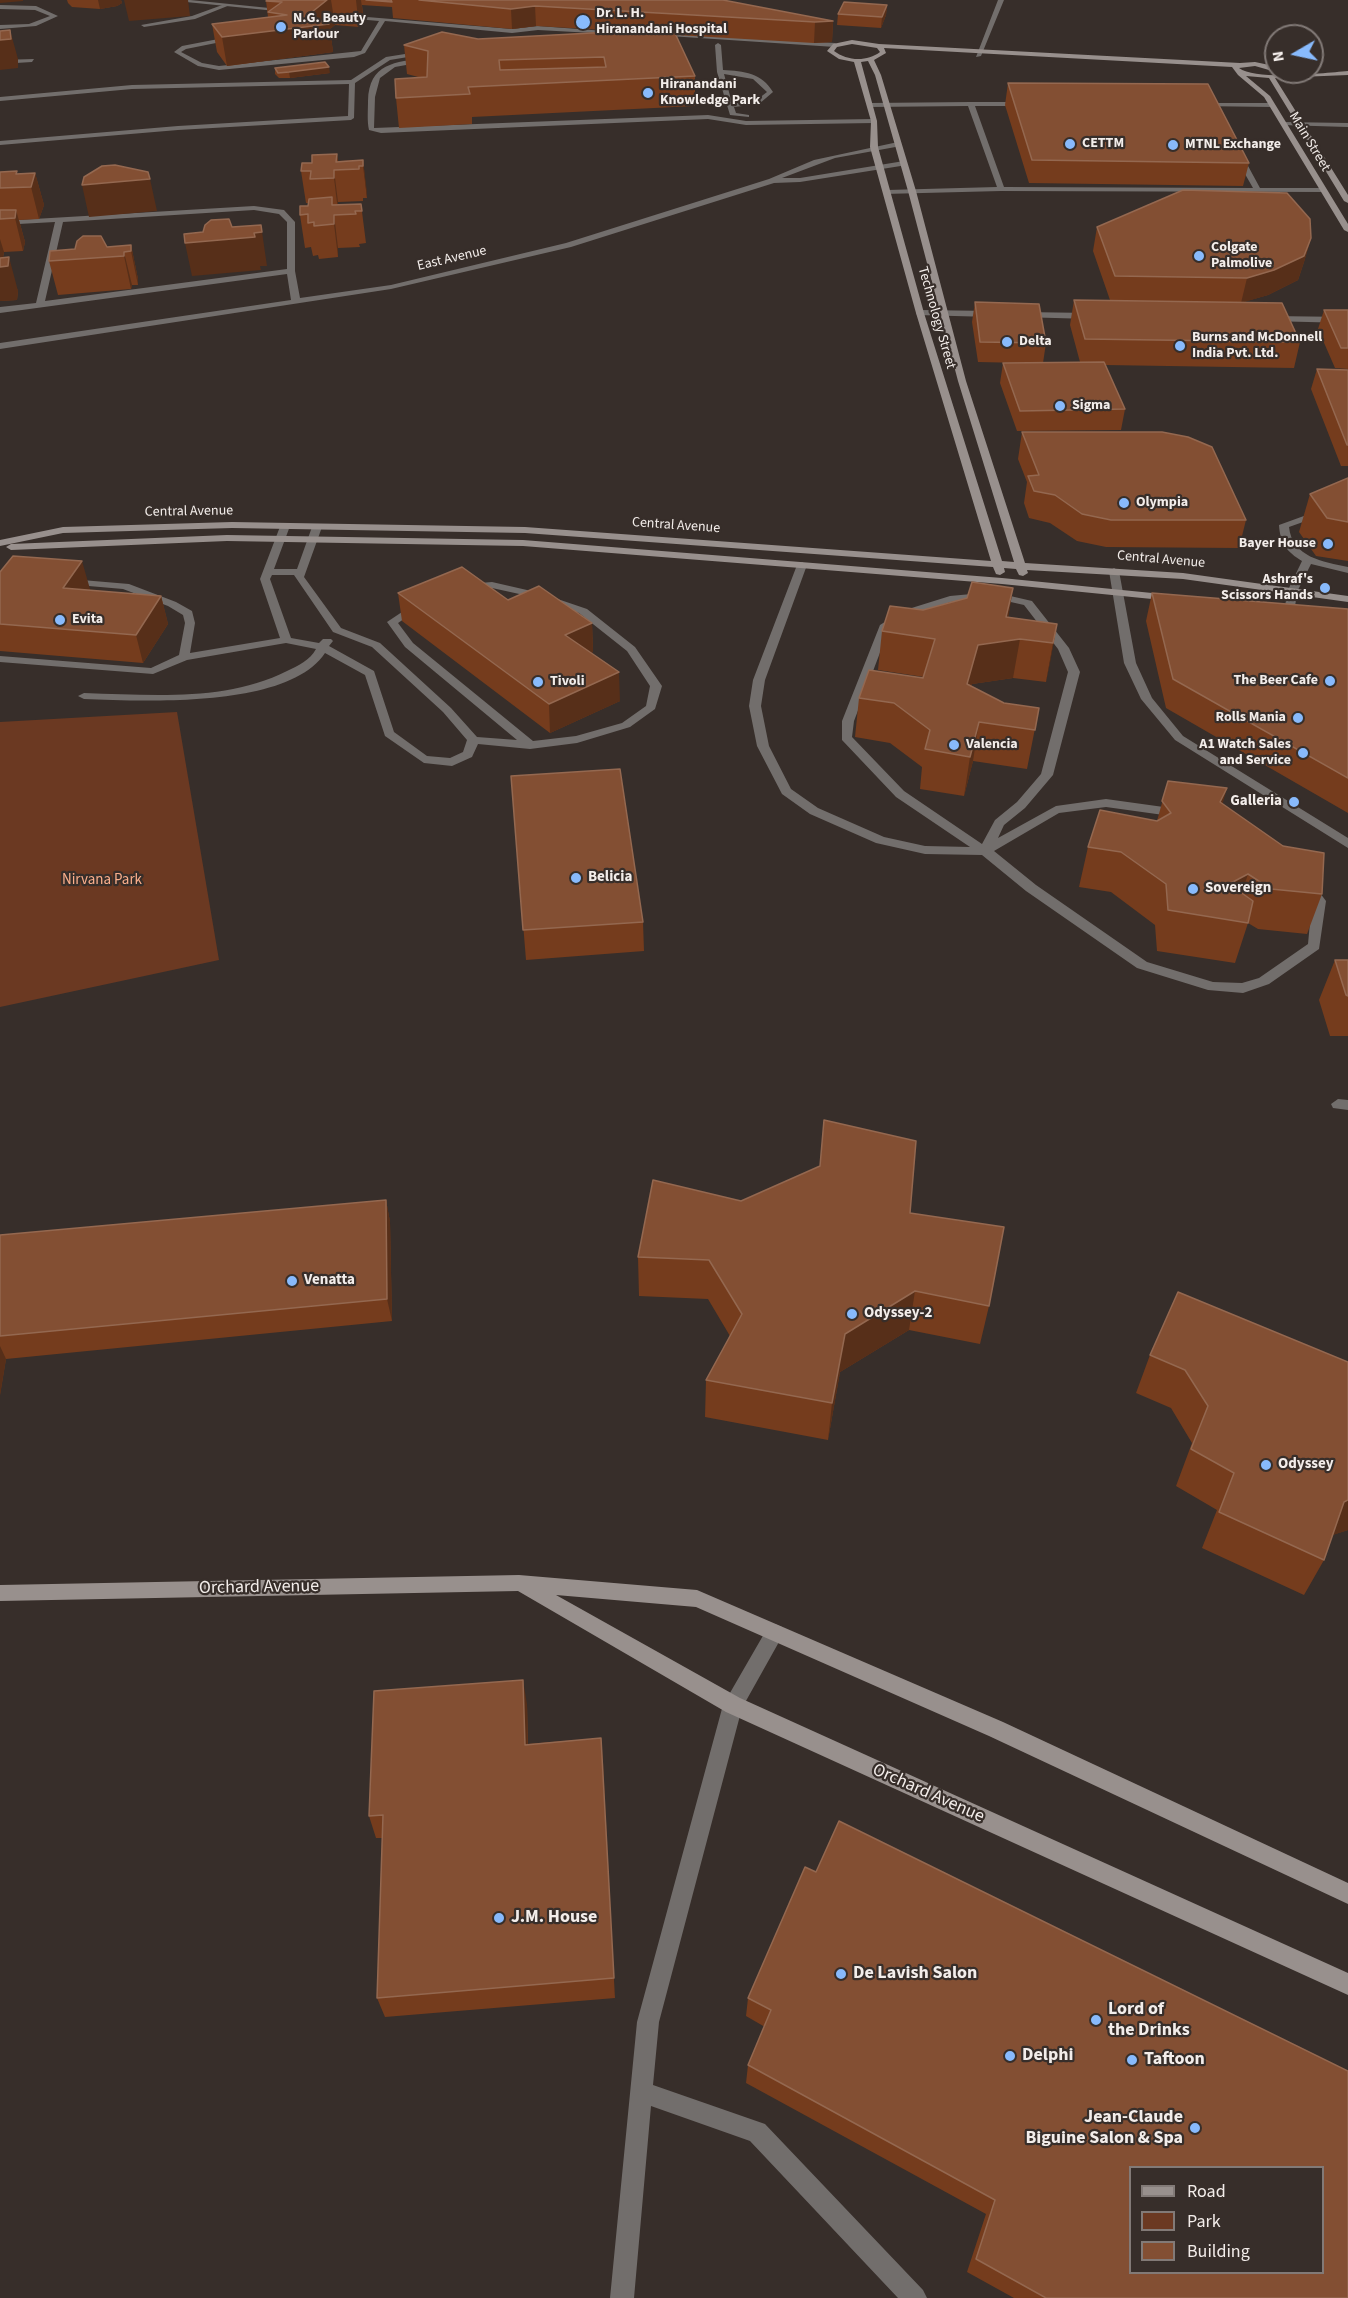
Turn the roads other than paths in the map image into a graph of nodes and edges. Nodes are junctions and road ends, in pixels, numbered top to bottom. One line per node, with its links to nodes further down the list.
1 (29, 0): 6 (street)
2 (44, 0): 7 (street)
3 (169, 0): 5 (street)
4 (1001, 0): 36 (street)
5 (227, 5): 8 (street); 13 (street)
6 (0, 6): 7 (street)
7 (36, 8): 14 (street)
8 (292, 11)
9 (338, 15): 10 (street)
10 (383, 19): 15 (street); 24 (street)
11 (534, 20): 18 (street)
12 (487, 22): 15 (street)
13 (144, 25)
14 (0, 27)
15 (475, 27): 17 (street)
16 (538, 28): 17 (street); 18 (street); 22 (street)
17 (512, 31): 22 (street)
18 (628, 33): 19 (street)
19 (639, 33)
20 (651, 34): 23 (street)
21 (812, 35): 32 (street)
22 (531, 37): 25 (street)
23 (698, 37): 29 (street); 30 (street)
24 (237, 38)
25 (520, 39)
26 (612, 40): 27 (street)
27 (635, 41)
28 (658, 42): 30 (street)
29 (754, 43): 31 (street); 32 (street)
30 (693, 44): 31 (street)
31 (718, 45): 46 (street)
32 (836, 46): 33 (street); 40 (street)
33 (879, 46): 35 (street); 36 (street)
34 (434, 52): 50 (street)
35 (885, 52): 36 (street); 37 (street)
36 (979, 54): 44 (street)
37 (870, 59): 40 (street); 59 (street)
38 (32, 60): 41 (street)
39 (432, 60): 60 (street)
40 (857, 60): 60 (street, Technology Street)
41 (0, 62)
42 (1324, 66): 43 (street)
43 (1348, 66)
44 (1238, 70): 45 (street); 48 (street); 58 (street, Main Street)
45 (1264, 71)
46 (720, 72): 55 (street); 55 (street)
47 (1324, 73): 49 (street)
48 (1264, 74)
49 (1348, 74)
50 (352, 81): 52 (street); 67 (street)
51 (1280, 84): 64 (street, Main Street)
52 (0, 99)
53 (971, 104): 54 (street); 59 (street); 73 (street)
54 (1030, 104)
55 (729, 105): 61 (street)
56 (1186, 105): 57 (street)
57 (1210, 105): 58 (street); 62 (street)
58 (1272, 105): 63 (street, Main Street)
59 (887, 108): 60 (street); 68 (street)
60 (870, 112): 69 (street, Technology Street)
61 (835, 113)
62 (1215, 114)
63 (1284, 124): 64 (street); 75 (street, Main Street)
64 (1299, 124): 65 (street); 78 (street, Main Street)
65 (1348, 125)
66 (1231, 142): 74 (street)
67 (0, 143)
68 (898, 144): 69 (street, East Avenue); 70 (street)
69 (874, 147): 71 (street, Technology Street); 72 (street, East Avenue)
70 (904, 164): 71 (street); 76 (street)
71 (880, 166): 72 (street); 77 (street, Technology Street)
72 (772, 181): 83 (street, East Avenue)
73 (1001, 189): 74 (street); 76 (street)
74 (1258, 190): 75 (street)
75 (1323, 190): 81 (street, Main Street)
76 (912, 191): 77 (street); 87 (street)
77 (887, 192): 86 (street, Technology Street)
78 (1348, 201)
79 (60, 219): 80 (street); 82 (street); 84 (street)
80 (0, 223)
81 (1348, 230)
82 (291, 271): 83 (street); 84 (street)
83 (296, 302): 93 (street, East Avenue)
84 (40, 304): 85 (street)
85 (0, 310)
86 (920, 313): 87 (street); 94 (street, Technology Street)
87 (944, 314): 88 (street); 95 (street)
88 (1003, 315)
89 (1015, 315): 90 (street)
90 (1098, 316)
91 (1265, 319): 92 (street)
92 (1348, 320)
93 (0, 346)
94 (956, 428): 95 (street); 104 (street, Technology Street)
95 (976, 428): 106 (street)
96 (1348, 503): 103 (street)
97 (285, 526): 98 (street, Central Avenue); 99 (street); 101 (street, Central Avenue)
98 (317, 527): 100 (street); 104 (street, Central Avenue)
99 (280, 539): 100 (street, Central Avenue); 102 (street, Central Avenue); 109 (street)
100 (313, 539): 105 (street, Central Avenue); 110 (street)
101 (0, 543)
102 (0, 547)
103 (1308, 560): 107 (street); 115 (street)
104 (998, 564): 106 (street, Central Avenue); 112 (street, Technology Street)
105 (802, 565): 112 (street, Central Avenue); 131 (street)
106 (1021, 566): 108 (street, Central Avenue); 113 (street)
107 (1348, 570)
108 (1114, 571): 115 (street, Central Avenue); 116 (street)
109 (267, 572): 110 (street); 122 (street)
110 (300, 572): 121 (street)
111 (56, 581): 124 (street)
112 (1002, 581): 113 (street, Central Avenue)
113 (1026, 583): 116 (street, Central Avenue)
114 (453, 589): 128 (street)
115 (1293, 590): 118 (street, Central Avenue); 120 (street)
116 (1116, 592): 117 (street, Central Avenue); 130 (street)
117 (1184, 599)
118 (1348, 599)
119 (424, 602): 128 (street)
120 (1290, 612)
121 (337, 630): 123 (street); 127 (street)
122 (286, 640): 123 (street); 124 (street)
123 (322, 647): 126 (street); 127 (street)
124 (184, 657): 125 (street)
125 (0, 658)
126 (84, 696)
127 (473, 740): 128 (street)
128 (530, 745)
129 (1197, 817): 131 (street)
130 (1348, 844)
131 (985, 851): 131 (street); 132 (street)
132 (1296, 876)
133 (519, 1583): 134 (street, Orchard Avenue); 135 (street, Orchard Avenue); 136 (street, Orchard Avenue)
134 (0, 1593)
135 (775, 1632): 136 (street); 137 (street, Orchard Avenue)
136 (733, 1705): 138 (street, Orchard Avenue); 139 (street)
137 (1348, 1894)
138 (1348, 1984)
139 (642, 2092): 140 (street); 141 (street)
140 (622, 2298)
141 (915, 2298)

